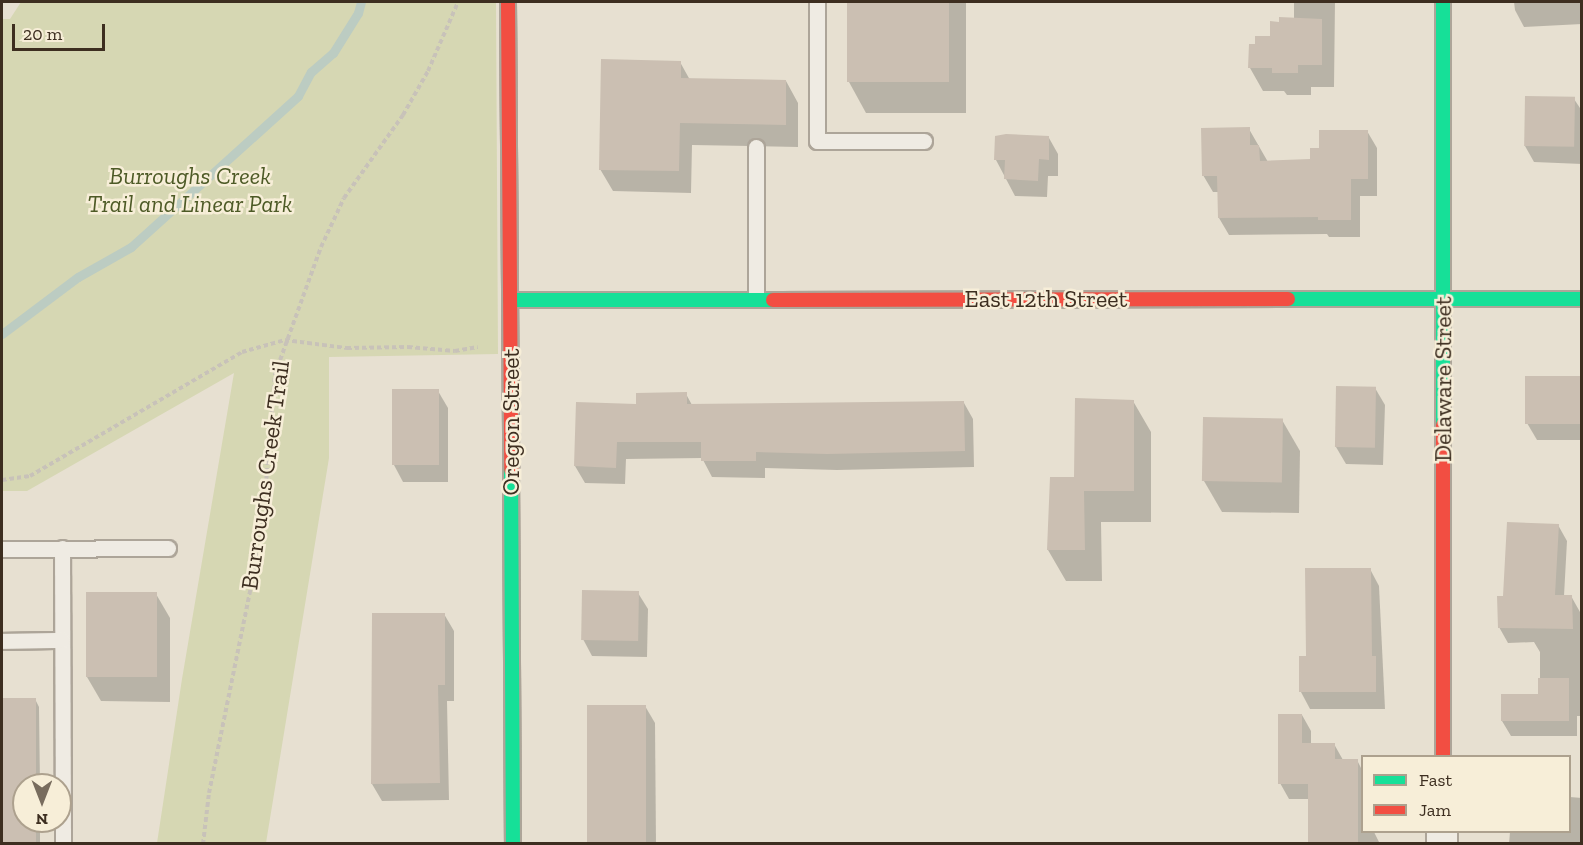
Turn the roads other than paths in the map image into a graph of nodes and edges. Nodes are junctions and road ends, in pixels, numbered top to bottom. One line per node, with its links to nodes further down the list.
1 (508, 2): 9 (street, Oregon Street)
2 (817, 2): 4 (lane)
3 (1443, 2): 7 (street, Delaware Street)
4 (924, 141)
5 (756, 147): 6 (lane)
6 (756, 299): 7 (street, East 12th Street); 9 (street, East 12th Street)
7 (1443, 299): 8 (street, East 12th Street); 15 (street, Delaware Street)
8 (1581, 299)
9 (510, 300): 17 (street, Oregon Street)
10 (62, 548): 11 (lane); 12 (lane); 13 (lane)
11 (168, 548)
12 (2, 549)
13 (62, 640): 14 (lane); 16 (lane)
14 (2, 641)
15 (1443, 755)
16 (63, 843)
17 (513, 843)

